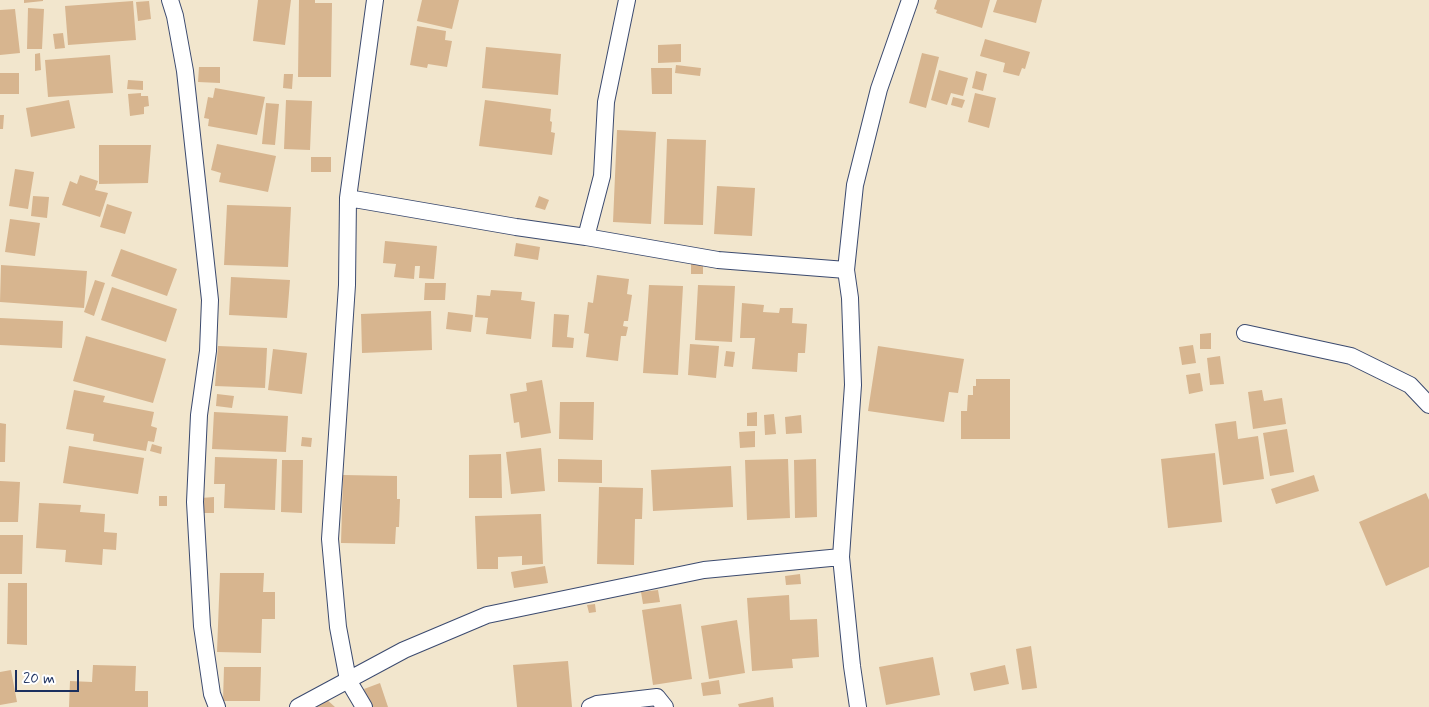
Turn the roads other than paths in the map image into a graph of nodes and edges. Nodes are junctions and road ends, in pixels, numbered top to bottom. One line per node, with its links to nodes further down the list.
1 (170, 0): 12 (street)
2 (375, 0): 5 (street)
3 (627, 0): 6 (street)
4 (910, 0): 7 (street)
5 (348, 198): 6 (street); 11 (street)
6 (586, 237): 7 (street)
7 (846, 270): 10 (street)
8 (1245, 333): 9 (street)
9 (1429, 405)
10 (841, 557): 11 (street); 17 (street)
11 (348, 680): 13 (street); 14 (street)
12 (216, 707)
13 (298, 707)
14 (364, 707)
15 (590, 707): 16 (street)
16 (665, 707)
17 (858, 707)

